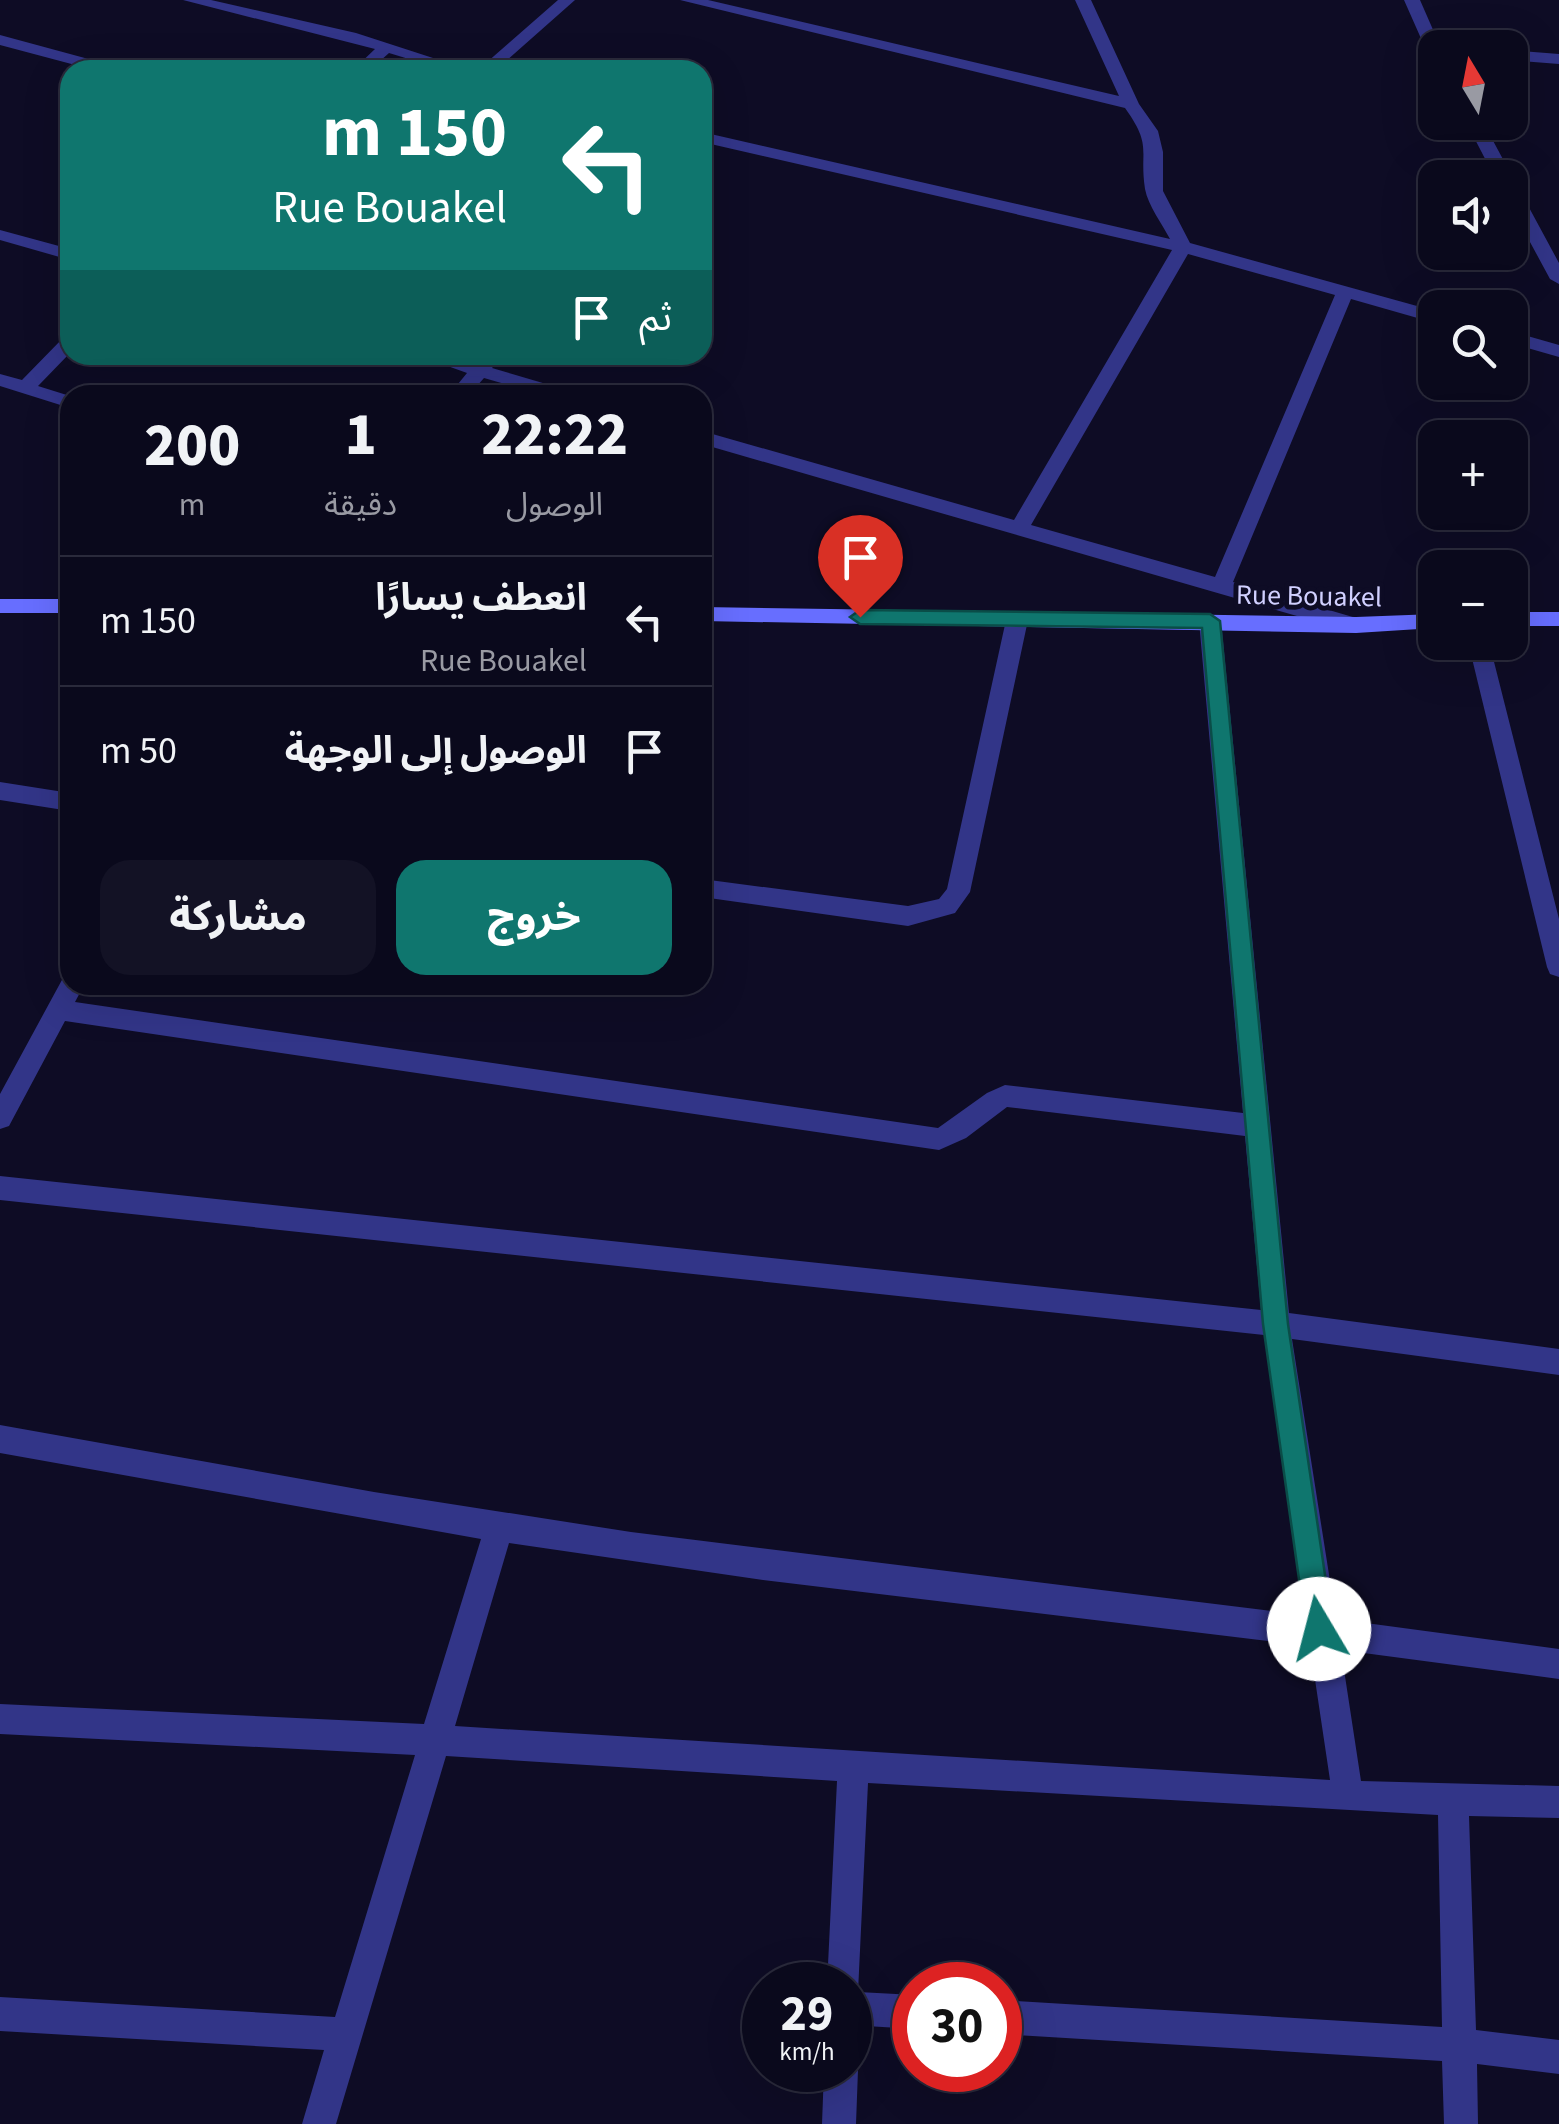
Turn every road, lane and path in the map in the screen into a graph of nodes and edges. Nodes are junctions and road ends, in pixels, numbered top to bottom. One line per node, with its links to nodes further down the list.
1 (192, 0): 9 (street)
2 (567, 0): 15 (street)
3 (688, 0): 6 (street)
4 (1082, 0): 16 (street)
5 (1412, 0): 7 (street)
6 (728, 5): 16 (street)
7 (1426, 30)
8 (0, 40): 12 (street)
9 (386, 47): 13 (street); 14 (street)
10 (1528, 56): 11 (street)
11 (1559, 59)
12 (75, 60)
13 (372, 60)
14 (429, 60)
15 (498, 60)
16 (1131, 104): 20 (street)
17 (712, 139): 20 (street)
18 (1528, 222): 22 (street)
19 (0, 235): 21 (street)
20 (1184, 248): 23 (street); 36 (street)
21 (60, 252)
22 (1559, 278)
23 (1345, 293): 24 (street); 37 (street)
24 (1418, 312)
25 (1528, 342): 26 (street)
26 (1559, 350)
27 (60, 352): 33 (street)
28 (484, 365): 31 (street)
29 (494, 365): 32 (street)
30 (1, 382): 33 (street)
31 (467, 385)
32 (540, 385)
33 (26, 388): 34 (street)
34 (60, 399)
35 (712, 439): 36 (street)
36 (1020, 526): 37 (street)
37 (1222, 586): 46 (street)
38 (0, 606): 39 (main road)
39 (60, 606)
40 (712, 614): 43 (main road, Rue Bouakel)
41 (1528, 619): 42 (main road)
42 (1559, 619)
43 (1017, 620): 44 (main road, Rue Bouakel); 50 (street)
44 (1210, 621): 46 (main road, Rue Bouakel); 55 (street)
45 (1418, 622): 46 (main road, Rue Bouakel)
46 (1356, 625)
47 (1482, 660): 51 (street)
48 (0, 790): 49 (street)
49 (60, 800)
50 (712, 889)
51 (1559, 967)
52 (66, 995): 53 (street)
53 (58, 1010): 54 (street); 55 (street)
54 (0, 1118)
55 (1258, 1126): 57 (street)
56 (0, 1188): 57 (street)
57 (1276, 1324): 58 (street); 61 (street)
58 (1559, 1362)
59 (0, 1439): 60 (street)
60 (499, 1528): 61 (street); 64 (street)
61 (1319, 1629): 62 (street); 66 (street)
62 (1559, 1664)
63 (0, 1718): 64 (street)
64 (434, 1740): 65 (street); 72 (street)
65 (852, 1765): 66 (street); 69 (street)
66 (1348, 1797): 67 (street)
67 (1454, 1797): 68 (street); 73 (street)
68 (1559, 1802)
69 (845, 1962)
70 (0, 2014): 72 (street)
71 (1022, 2018): 73 (street)
72 (343, 2034): 76 (street)
73 (1456, 2045): 74 (street); 78 (street)
74 (1559, 2057)
75 (840, 2092): 77 (street)
76 (319, 2124)
77 (839, 2124)
78 (1461, 2124)

